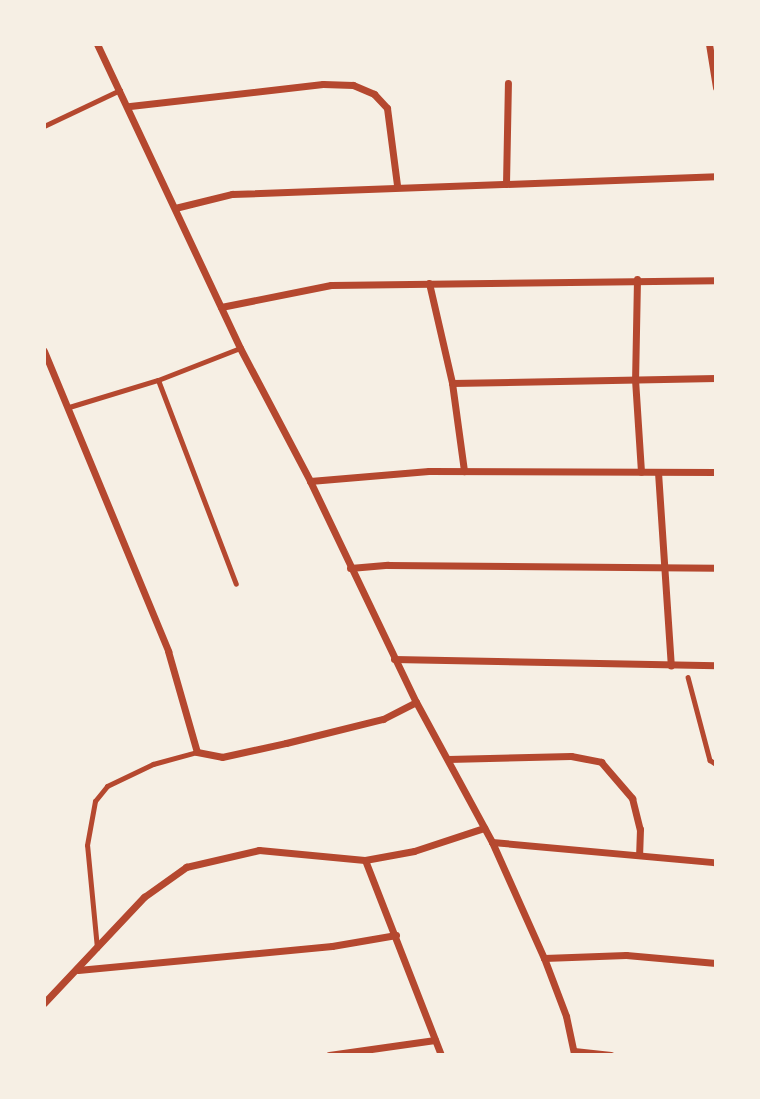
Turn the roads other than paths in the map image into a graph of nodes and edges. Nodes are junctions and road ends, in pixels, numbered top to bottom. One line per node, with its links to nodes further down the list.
1 (97, 44): 5 (street)
2 (709, 44): 4 (street)
3 (508, 83): 9 (street)
4 (716, 88)
5 (121, 90): 6 (street); 7 (lane)
6 (130, 106): 10 (street); 11 (street)
7 (44, 126)
8 (716, 176): 9 (street)
9 (506, 184): 10 (street)
10 (397, 186): 11 (street)
11 (175, 208): 15 (street)
12 (637, 279): 13 (street); 14 (street); 19 (street)
13 (716, 280)
14 (429, 283): 15 (street); 21 (street)
15 (221, 307): 16 (street)
16 (240, 348): 20 (lane); 27 (street)
17 (44, 352): 22 (street)
18 (716, 378): 19 (street)
19 (635, 379): 21 (street); 24 (street)
20 (158, 380): 22 (lane); 31 (lane)
21 (452, 383): 23 (street)
22 (69, 407): 36 (street)
23 (464, 471): 24 (street); 27 (street)
24 (641, 472): 25 (street)
25 (658, 472): 26 (street); 28 (street)
26 (716, 472)
27 (310, 481): 29 (street)
28 (664, 566): 29 (street); 30 (street); 34 (street)
29 (351, 568): 32 (street)
30 (716, 568)
31 (236, 584)
32 (394, 659): 34 (street); 35 (street)
33 (716, 665): 34 (street)
34 (671, 666)
35 (416, 702): 36 (street); 37 (street)
36 (197, 752): 44 (lane)
37 (448, 759): 38 (street); 40 (street)
38 (484, 828): 39 (street); 41 (street)
39 (492, 842): 40 (street); 45 (street)
40 (639, 854): 42 (street)
41 (365, 860): 43 (street); 44 (street)
42 (713, 862)
43 (396, 935): 47 (street); 49 (street)
44 (97, 948): 47 (street)
45 (544, 958): 46 (street); 50 (street)
46 (716, 964)
47 (78, 970): 48 (street)
48 (44, 1003)
49 (435, 1040): 51 (street); 52 (street)
50 (574, 1053): 53 (street)
51 (329, 1055)
52 (441, 1055)
53 (611, 1055)

